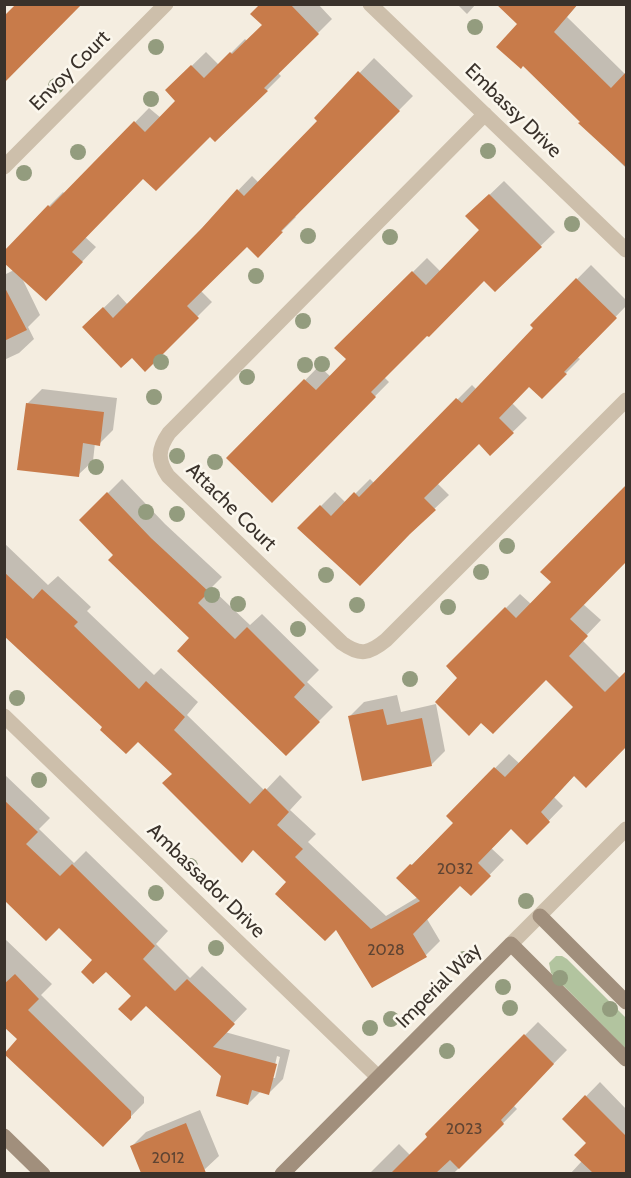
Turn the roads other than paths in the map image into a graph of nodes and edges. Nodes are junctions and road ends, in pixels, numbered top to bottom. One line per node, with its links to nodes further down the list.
1 (166, 4): 4 (street, Envoy Court)
2 (370, 4): 3 (street, Embassy Drive)
3 (485, 114): 5 (street, Embassy Drive); 6 (street, Attache Court)
4 (4, 167)
5 (627, 250)
6 (627, 400)
7 (4, 716): 13 (street, Ambassador Drive)
8 (627, 829): 9 (street, Imperial Way)
9 (540, 916): 10 (street, Imperial Way); 11 (street)
10 (511, 944): 12 (street); 13 (street, Imperial Way)
11 (627, 1002)
12 (627, 1059)
13 (377, 1076): 16 (street, Imperial Way)
14 (4, 1136): 15 (street)
15 (43, 1173)
16 (282, 1173)

